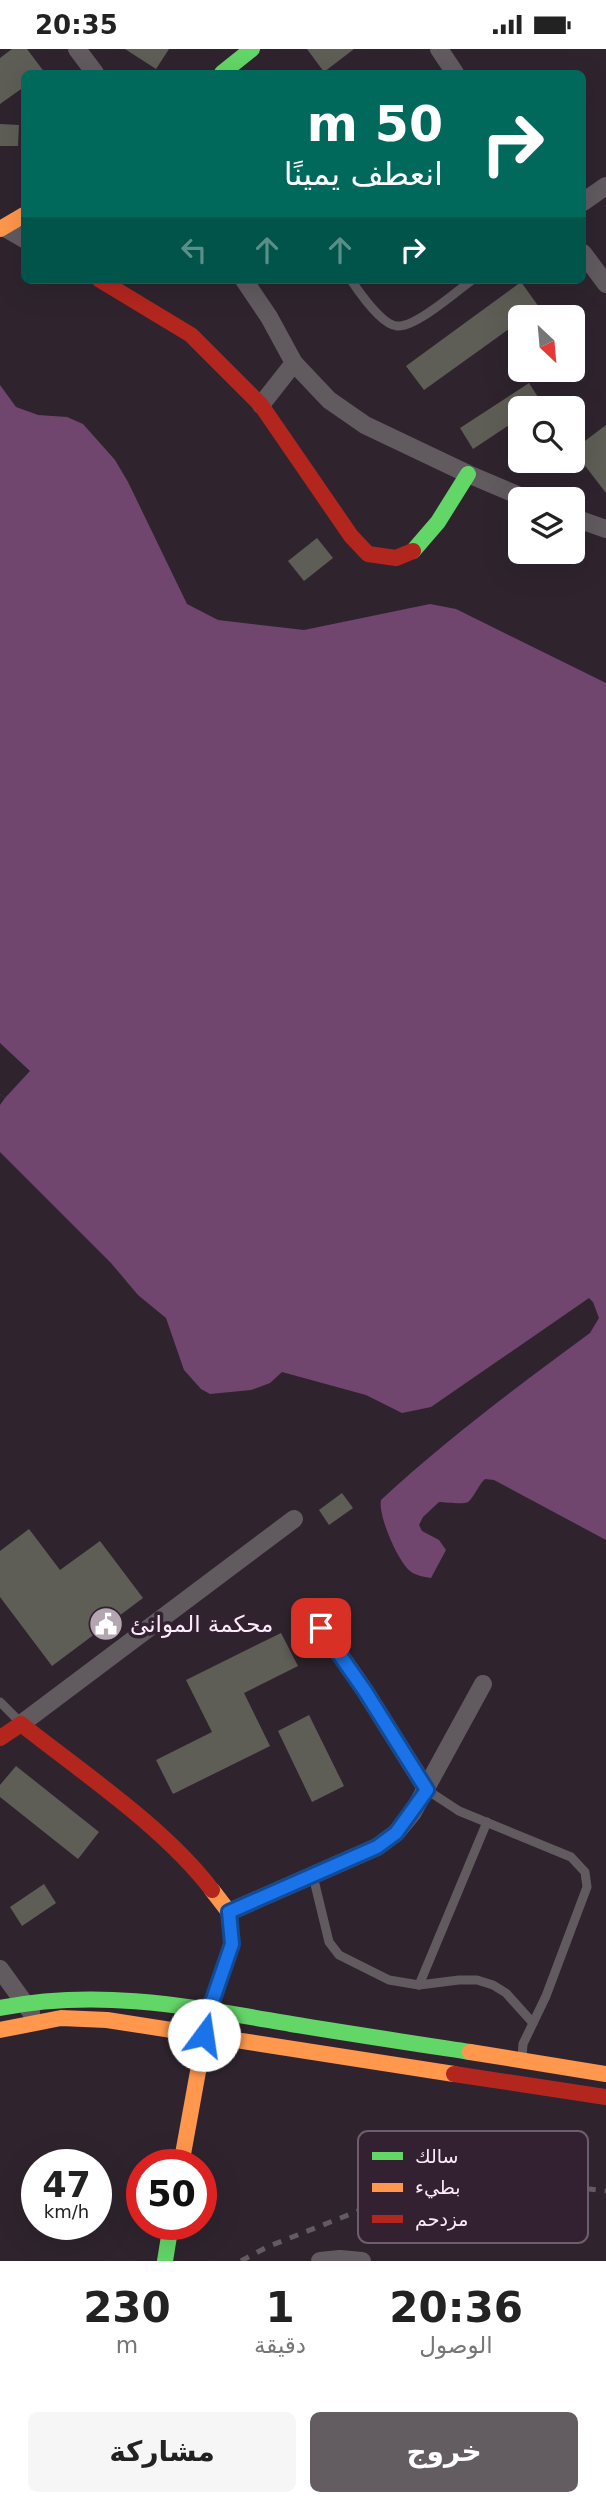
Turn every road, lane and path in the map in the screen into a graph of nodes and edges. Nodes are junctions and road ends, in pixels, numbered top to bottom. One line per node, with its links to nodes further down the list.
1 (77, 49): 4 (street)
2 (252, 49): 5 (street)
3 (439, 49): 6 (street)
4 (93, 70)
5 (231, 70)
6 (454, 70)
7 (606, 186): 8 (street)
8 (586, 200)
9 (21, 217): 10 (street)
10 (2, 229): 11 (street)
11 (21, 238)
12 (586, 257): 17 (street)
13 (107, 284): 19 (street)
14 (247, 284): 18 (street)
15 (354, 284): 16 (lane)
16 (466, 284)
17 (606, 284)
18 (294, 363): 19 (street); 20 (street)
19 (261, 405): 20 (street)
20 (468, 474): 21 (street)
21 (508, 491)
22 (585, 522): 23 (street)
23 (606, 529)
24 (294, 1519): 28 (street)
25 (307, 1607): 30 (street)
26 (483, 1684): 30 (street)
27 (0, 1702): 28 (lane)
28 (22, 1724): 29 (street); 33 (street)
29 (0, 1738)
30 (427, 1790): 31 (lane); 32 (street)
31 (486, 1822): 35 (lane); 40 (lane)
32 (313, 1876): 33 (street); 35 (lane)
33 (229, 1912): 38 (street)
34 (0, 1969): 36 (street)
35 (419, 1985): 40 (lane)
36 (24, 2001): 37 (street); 38 (street); 39 (street)
37 (0, 2008)
38 (209, 2011): 42 (street); 43 (street)
39 (37, 2021): 41 (street); 42 (street)
40 (533, 2023): 43 (lane)
41 (0, 2029)
42 (204, 2035): 45 (street); 46 (street)
43 (522, 2060): 44 (street)
44 (606, 2074)
45 (606, 2097)
46 (184, 2149)
47 (168, 2240): 48 (street)
48 (164, 2261)
49 (320, 2261): 50 (street)
50 (362, 2261)

